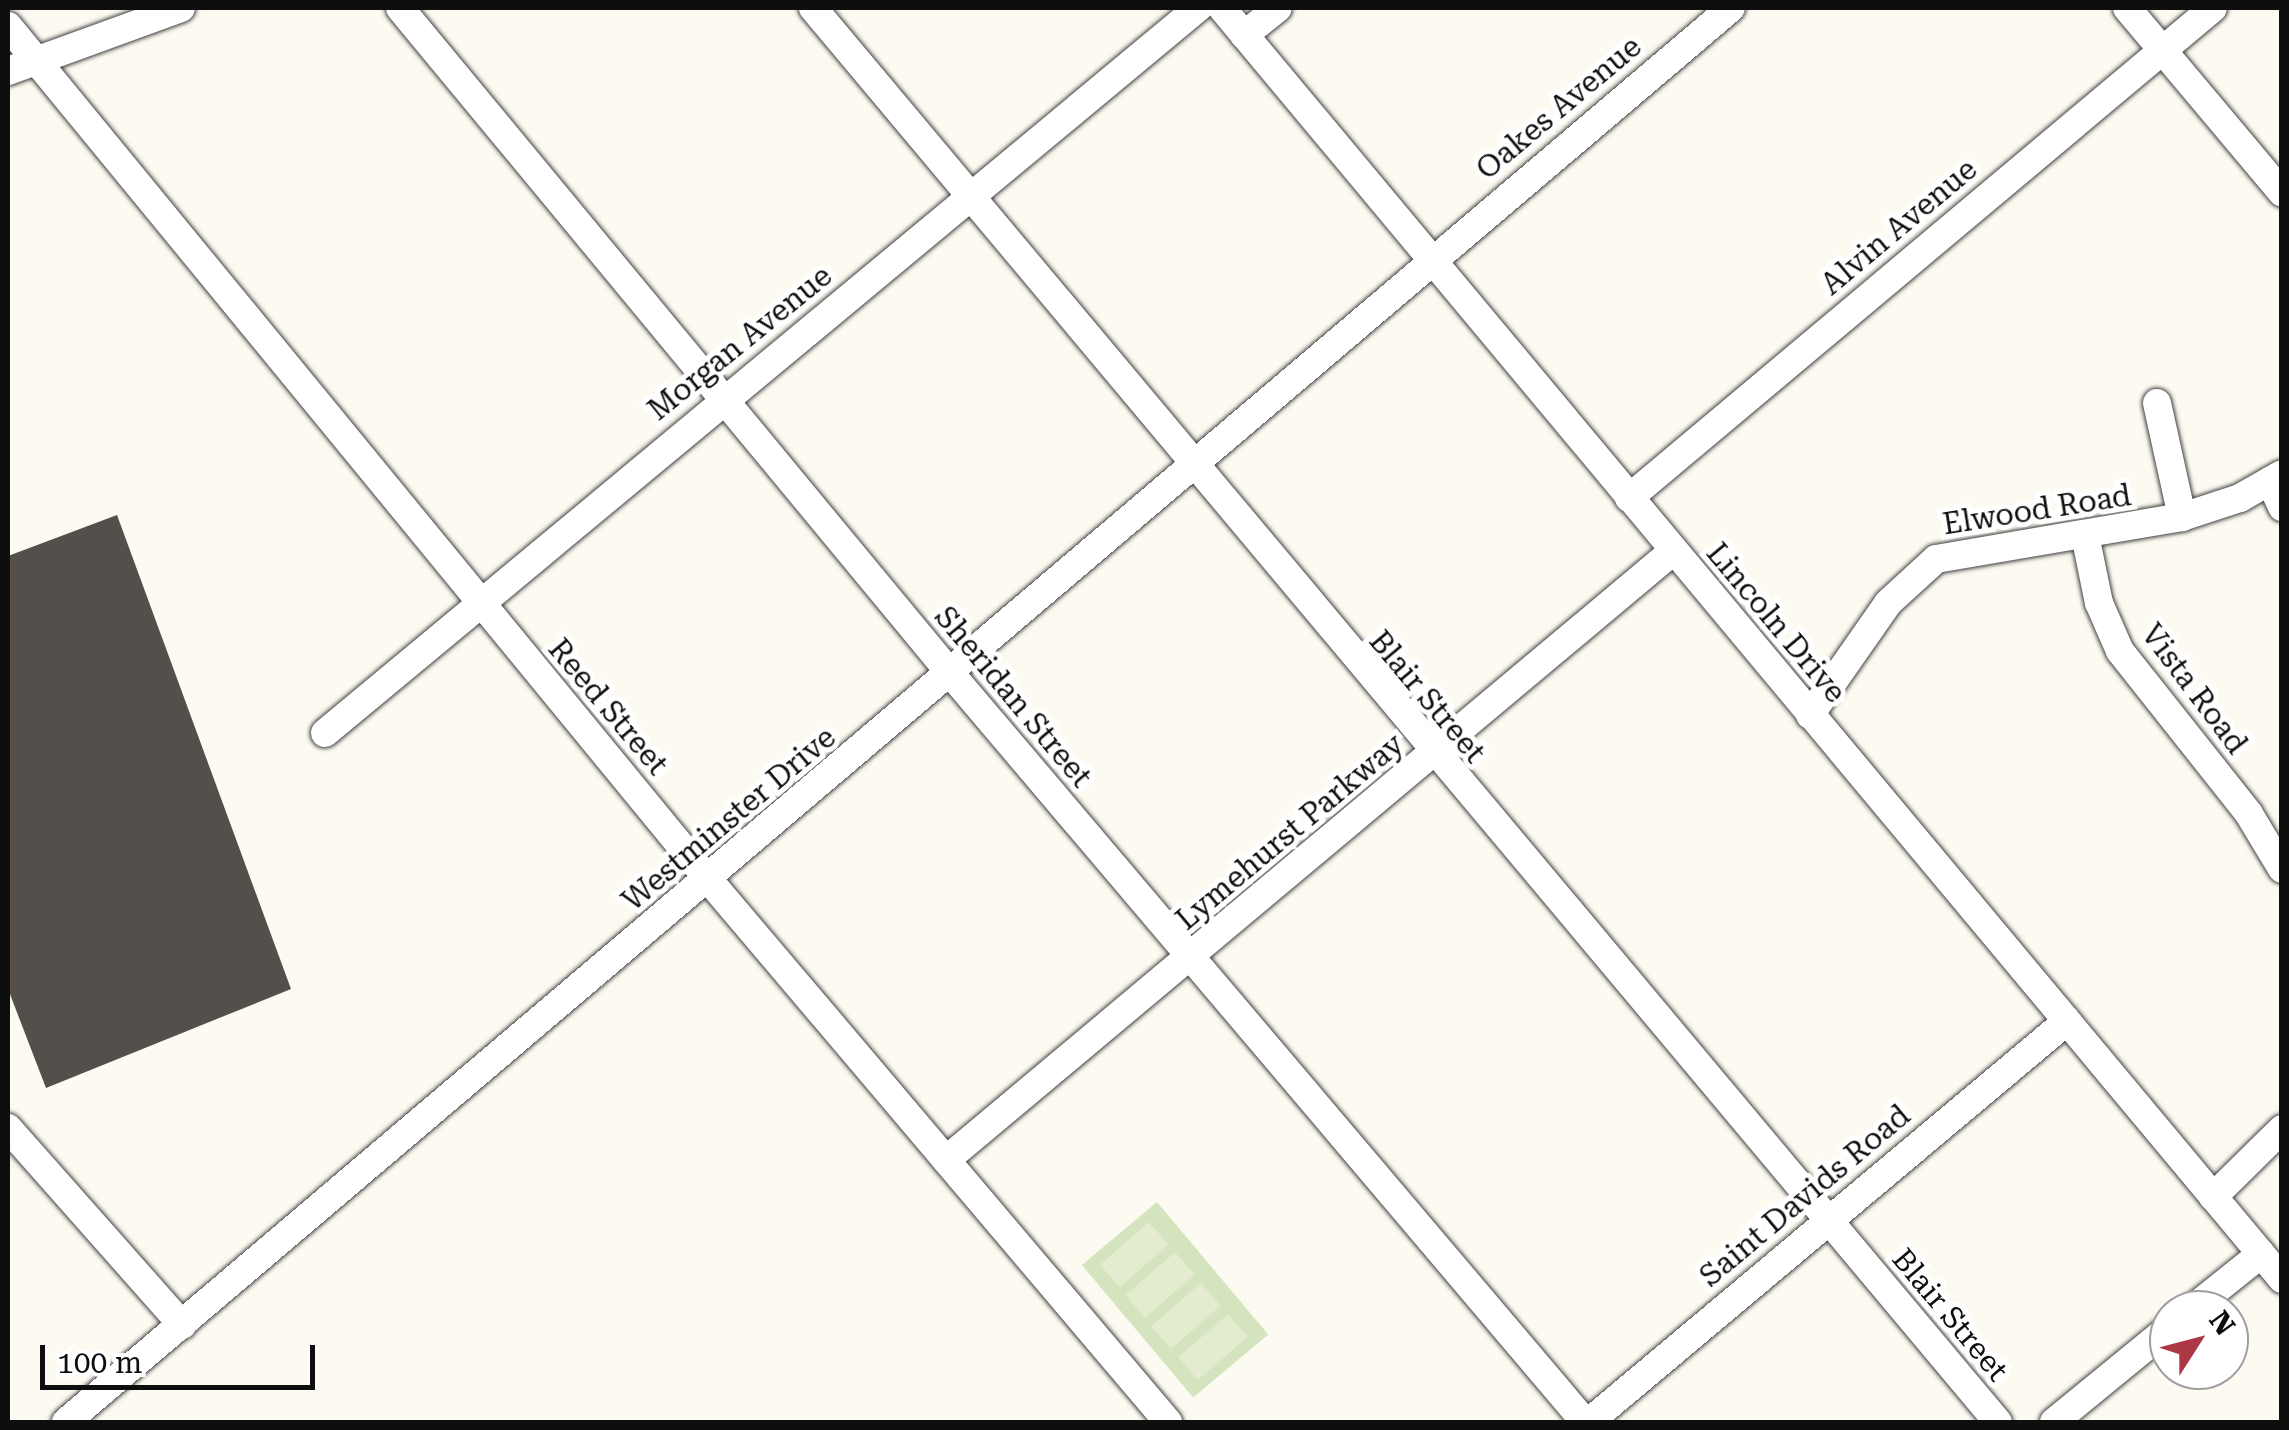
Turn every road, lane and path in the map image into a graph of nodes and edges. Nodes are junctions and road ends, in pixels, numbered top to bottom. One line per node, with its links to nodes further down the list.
1 (181, 8): 13 (street)
2 (400, 8): 17 (street, Sheridan Street)
3 (813, 8): 15 (street, Blair Street)
4 (1198, 8): 15 (street, Morgan Avenue)
5 (1222, 8): 11 (street, Lincoln Drive)
6 (1278, 8): 11 (street)
7 (1730, 8): 16 (street, Oakes Avenue)
8 (2127, 8): 12 (street)
9 (2213, 8): 12 (street, Alvin Avenue)
10 (8, 26): 13 (street, Reed Street)
11 (1244, 35): 16 (street, Lincoln Drive)
12 (2162, 50): 14 (street); 21 (street, Alvin Avenue)
13 (20, 66): 25 (street, Reed Street)
14 (2282, 194)
15 (969, 198): 17 (street, Morgan Avenue); 19 (street, Blair Street)
16 (1432, 262): 19 (street, Westminster Drive); 21 (street, Lincoln Drive)
17 (723, 399): 25 (street, Morgan Avenue); 26 (street, Sheridan Street)
18 (2158, 403): 22 (street)
19 (1194, 469): 26 (street, Westminster Drive); 29 (street, Blair Street)
20 (2278, 487): 22 (street, Elwood Road)
21 (1629, 498): 24 (street, Lincoln Drive)
22 (2182, 516): 23 (street, Elwood Road)
23 (2085, 535): 27 (street, Elwood Road); 30 (street, Vista Road)
24 (1673, 550): 27 (street, Lincoln Drive); 29 (street, Lymehurst Parkway)
25 (479, 602): 28 (street, Morgan Avenue); 31 (street, Reed Street)
26 (951, 674): 31 (street, Westminster Drive); 32 (street, Sheridan Street)
27 (1810, 716): 33 (street, Lincoln Drive)
28 (325, 733)
29 (1432, 754): 32 (street, Lymehurst Parkway); 38 (street, Blair Street)
30 (2282, 870)
31 (708, 879): 36 (street, Reed Street); 42 (street, Westminster Drive)
32 (1192, 958): 36 (street, Lymehurst Parkway); 46 (street, Sheridan Street)
33 (2066, 1021): 37 (street, Lincoln Drive); 38 (street, Saint Davids Road)
34 (8, 1128): 42 (street)
35 (2282, 1129): 37 (street)
36 (946, 1160): 44 (street, Reed Street)
37 (2213, 1197): 39 (street, Lincoln Drive)
38 (1827, 1220): 46 (street, Saint Davids Road); 47 (street, Blair Street)
39 (2261, 1254): 40 (street, Lincoln Drive); 41 (street)
40 (2282, 1278)
41 (2216, 1290)
42 (182, 1325): 45 (street, Westminster Drive)
43 (2149, 1344): 48 (street)
44 (1164, 1421)
45 (66, 1422)
46 (1587, 1422)
47 (1998, 1422)
48 (2054, 1422)

